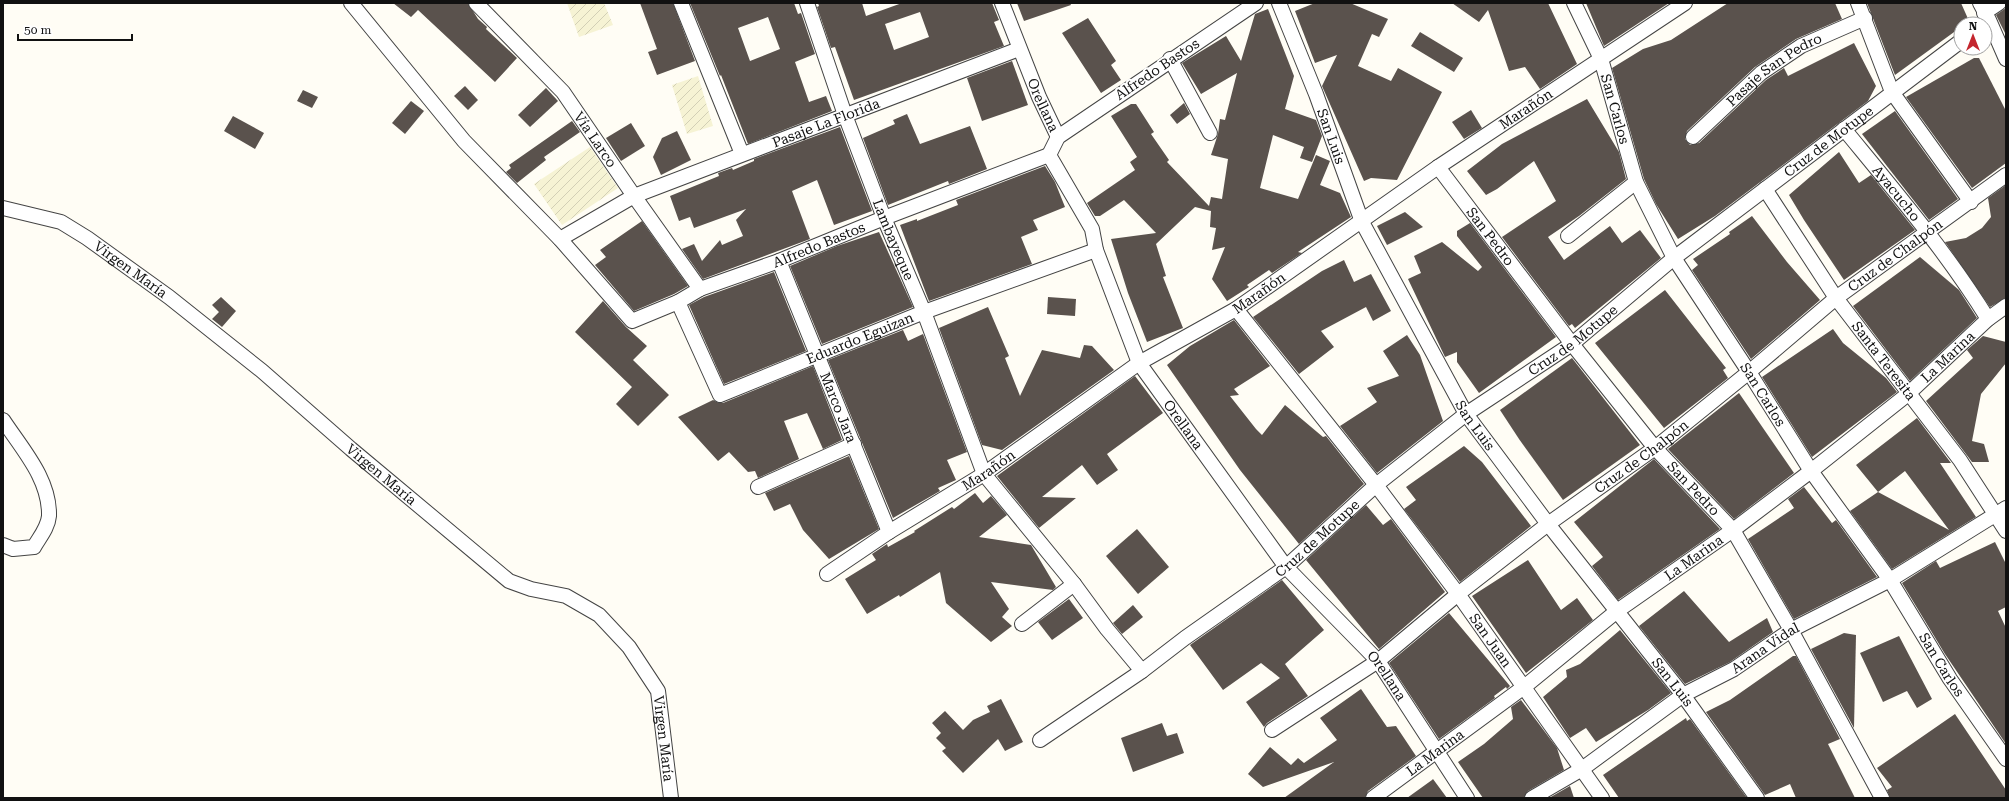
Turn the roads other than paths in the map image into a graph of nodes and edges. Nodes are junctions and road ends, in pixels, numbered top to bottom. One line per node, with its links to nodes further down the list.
1 (351, 3): 38 (street)
2 (476, 3): 31 (street, Vía Larco)
3 (681, 3): 25 (street)
4 (806, 3): 20 (street, Lambayeque)
5 (1002, 3): 15 (street, Orellana)
6 (1256, 3): 16 (street, Alfredo Bastos)
7 (1279, 3): 35 (street, San Luis)
8 (1574, 3): 17 (street, San Carlos)
9 (1685, 3): 17 (street, Marañón)
10 (1858, 3): 13 (street)
11 (1999, 3): 12 (street)
12 (1984, 15): 18 (street)
13 (1865, 18): 19 (street); 24 (street, Pasaje San Pedro)
14 (1953, 47): 19 (street, Cruz de Motupe)
15 (1019, 49): 20 (street, Pasaje La Florida); 23 (street, Orellana)
16 (1170, 59): 22 (street); 23 (street, Alfredo Bastos)
17 (1601, 59): 27 (street, Marañón); 29 (street, San Carlos)
18 (2006, 59)
19 (1892, 92): 21 (street, Cruz de Motupe); 32 (street)
20 (845, 115): 25 (street, Pasaje La Florida); 34 (street, Lambayeque)
21 (1844, 129): 30 (street, Cruz de Motupe); 36 (street, Ayacucho)
22 (1210, 133)
23 (1058, 137): 26 (street, Orellana)
24 (1693, 138)
25 (742, 154): 31 (street, Pasaje La Florida)
26 (1049, 155): 34 (street, Alfredo Bastos); 39 (street, Orellana)
27 (1438, 167): 35 (street, Marañón); 49 (street, San Pedro)
28 (2006, 175): 32 (street, Cruz de Chalpón)
29 (1636, 182): 37 (street); 40 (street, San Carlos)
30 (1765, 188): 40 (street, Cruz de Motupe); 43 (street, Santa Teresita)
31 (634, 196): 38 (street, Pasaje La Florida); 42 (street, Vía Larco)
32 (1971, 202): 36 (street, Cruz de Chalpón)
33 (3, 208): 85 (street, Virgen María)
34 (884, 218): 41 (street, Alfredo Bastos); 47 (street, Lambayeque)
35 (1362, 222): 46 (street, Marañón); 54 (street, San Luis)
36 (1928, 232): 43 (street, Cruz de Chalpón); 48 (street, Ayacucho)
37 (1568, 236)
38 (560, 239): 44 (street, Alfredo Bastos)
39 (1096, 250): 47 (street, Eduardo Eguizan); 51 (street, Orellana)
40 (1674, 258): 49 (street, Cruz de Motupe); 52 (street, San Carlos)
41 (779, 261): 42 (street, Alfredo Bastos); 50 (street, Marco Jara)
42 (700, 289): 44 (street, Alfredo Bastos)
43 (1836, 298): 52 (street, Cruz de Chalpón); 53 (street, Santa Teresita)
44 (678, 302): 50 (street, Eduardo Eguizan)
45 (2006, 306): 48 (street, La Marina)
46 (1236, 309): 51 (street, Marañón); 60 (street, San Juan)
47 (924, 312): 50 (street, Eduardo Eguizan); 59 (street, Lambayeque)
48 (1988, 319): 53 (street, La Marina)
49 (1572, 344): 54 (street, Cruz de Motupe); 57 (street, San Pedro)
50 (816, 355): 56 (street, Marco Jara)
51 (1139, 363): 59 (street, Marañón); 68 (street, Orellana)
52 (1749, 372): 57 (street, Cruz de Chalpón); 58 (street, San Carlos)
53 (1908, 394): 58 (street, La Marina); 62 (street, Santa Teresita)
54 (1466, 414): 60 (street, Cruz de Motupe); 63 (street, San Luis)
55 (3, 420): 67 (street)
56 (854, 444): 61 (street); 66 (street, Marco Jara)
57 (1655, 448): 63 (street, Cruz de Chalpón); 64 (street, San Pedro)
58 (1811, 471): 64 (street, La Marina); 70 (street, San Carlos)
59 (984, 474): 66 (street, Marañón); 71 (street, Lambayeque)
60 (1376, 485): 68 (street, Cruz de Motupe); 72 (street, San Juan)
61 (758, 486)
62 (2001, 511): 65 (street, Santa Teresita); 70 (street, Arana Vidal)
63 (1548, 524): 72 (street, Cruz de Chalpón); 73 (street, San Luis)
64 (1732, 530): 73 (street, La Marina); 75 (street, San Pedro)
65 (2006, 531)
66 (889, 532): 69 (street, Marañón)
67 (3, 545)
68 (1286, 567): 76 (street, Orellana); 77 (street, Cruz de Motupe)
69 (827, 574)
70 (1890, 580): 75 (street, Arana Vidal); 83 (street, San Carlos)
71 (1074, 584): 74 (street); 77 (street, Lambayeque)
72 (1458, 594): 76 (street, Cruz de Chalpón); 78 (street, San Juan)
73 (1617, 611): 78 (street, La Marina); 79 (street, San Luis)
74 (1022, 624)
75 (1791, 630): 79 (street, Arana Vidal); 91 (street, San Pedro)
76 (1378, 660): 80 (street, Cruz de Chalpón); 82 (street, Orellana)
77 (1142, 671): 81 (street, Cruz de Motupe)
78 (1524, 687): 82 (street, La Marina); 84 (street, San Juan)
79 (1683, 695): 84 (street, Arana Vidal); 90 (street, San Luis)
80 (1272, 730)
81 (1040, 740)
82 (1436, 752): 86 (street, La Marina); 87 (street, Orellana)
83 (2006, 759)
84 (1582, 769): 88 (street, Arana Vidal); 89 (street, San Juan)
85 (672, 798)
86 (1373, 798)
87 (1467, 798)
88 (1532, 798)
89 (1602, 798)
90 (1757, 798)
91 (1882, 798)

